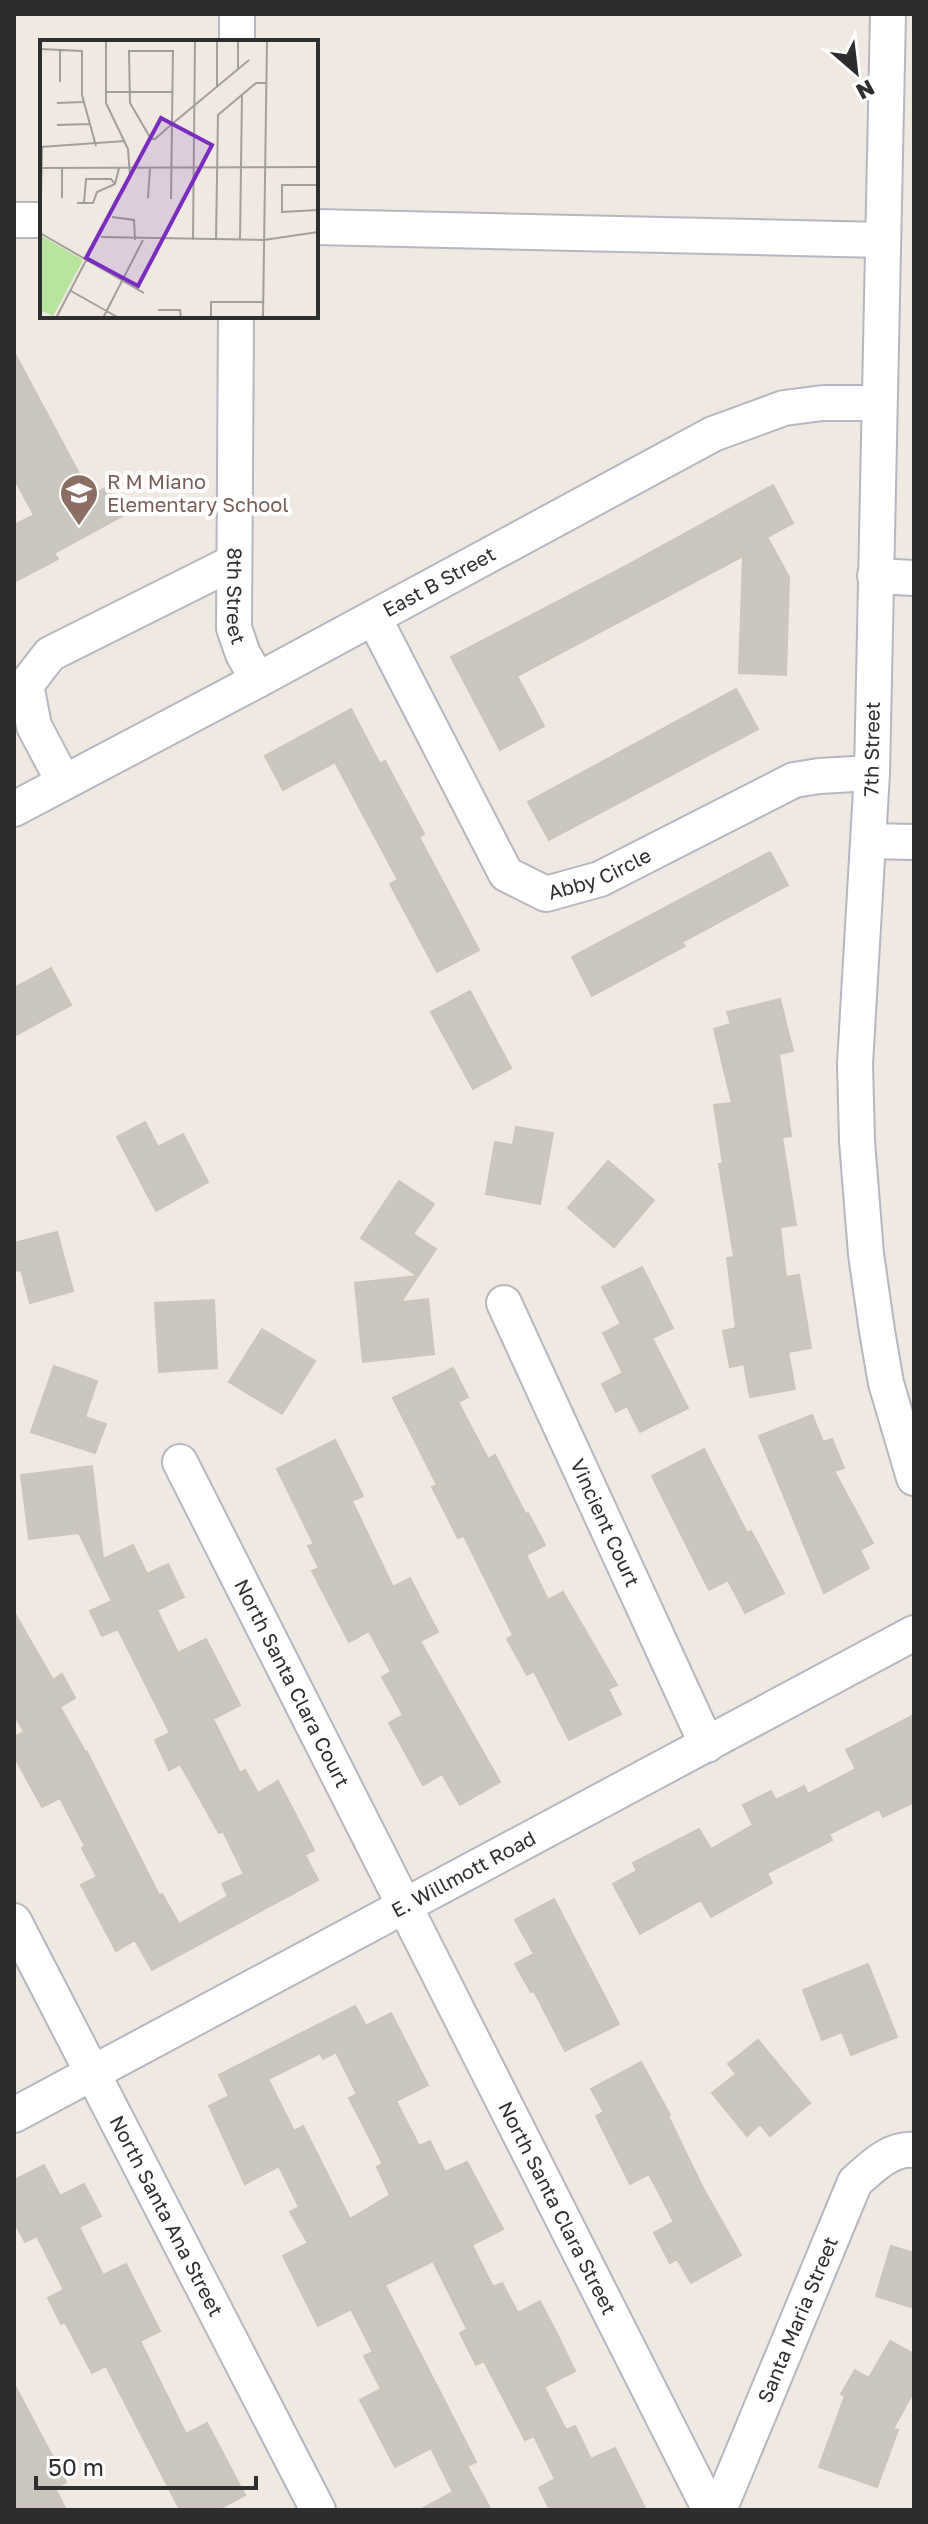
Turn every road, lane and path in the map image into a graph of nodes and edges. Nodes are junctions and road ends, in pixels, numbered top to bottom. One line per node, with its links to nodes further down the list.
1 (237, 14): 3 (street)
2 (888, 14): 7 (street, 7th Street)
3 (237, 40)
4 (14, 220): 5 (street)
5 (40, 220)
6 (318, 227): 7 (street)
7 (883, 240): 9 (street, 7th Street)
8 (236, 318): 10 (street, 8th Street)
9 (878, 403): 11 (street, 7th Street); 13 (street, East B Street)
10 (234, 562): 14 (street, 8th Street); 16 (street)
11 (875, 576): 12 (street); 15 (street, 7th Street)
12 (914, 578)
13 (374, 618): 14 (street, East B Street); 15 (street, Abby Circle)
14 (258, 680): 16 (street, East B Street)
15 (872, 773): 18 (street, 7th Street)
16 (63, 781): 17 (street, East B Street)
17 (17, 800)
18 (869, 841): 19 (street); 22 (street, 7th Street)
19 (914, 842)
20 (504, 1303): 24 (street, Vincient Court)
21 (180, 1462): 25 (street, North Santa Clara Court)
22 (914, 1478)
23 (914, 1633): 24 (street, E. Willmott Road)
24 (707, 1745): 25 (street, E. Willmott Road)
25 (403, 1906): 27 (street, E. Willmott Road); 31 (street, North Santa Clara Street)
26 (14, 1921): 27 (street, North Santa Ana Street)
27 (93, 2072): 28 (street, E. Willmott Road); 30 (street, North Santa Ana Street)
28 (14, 2115)
29 (908, 2150): 32 (street, Santa Maria Street)
30 (318, 2510)
31 (710, 2510)
32 (719, 2510)

